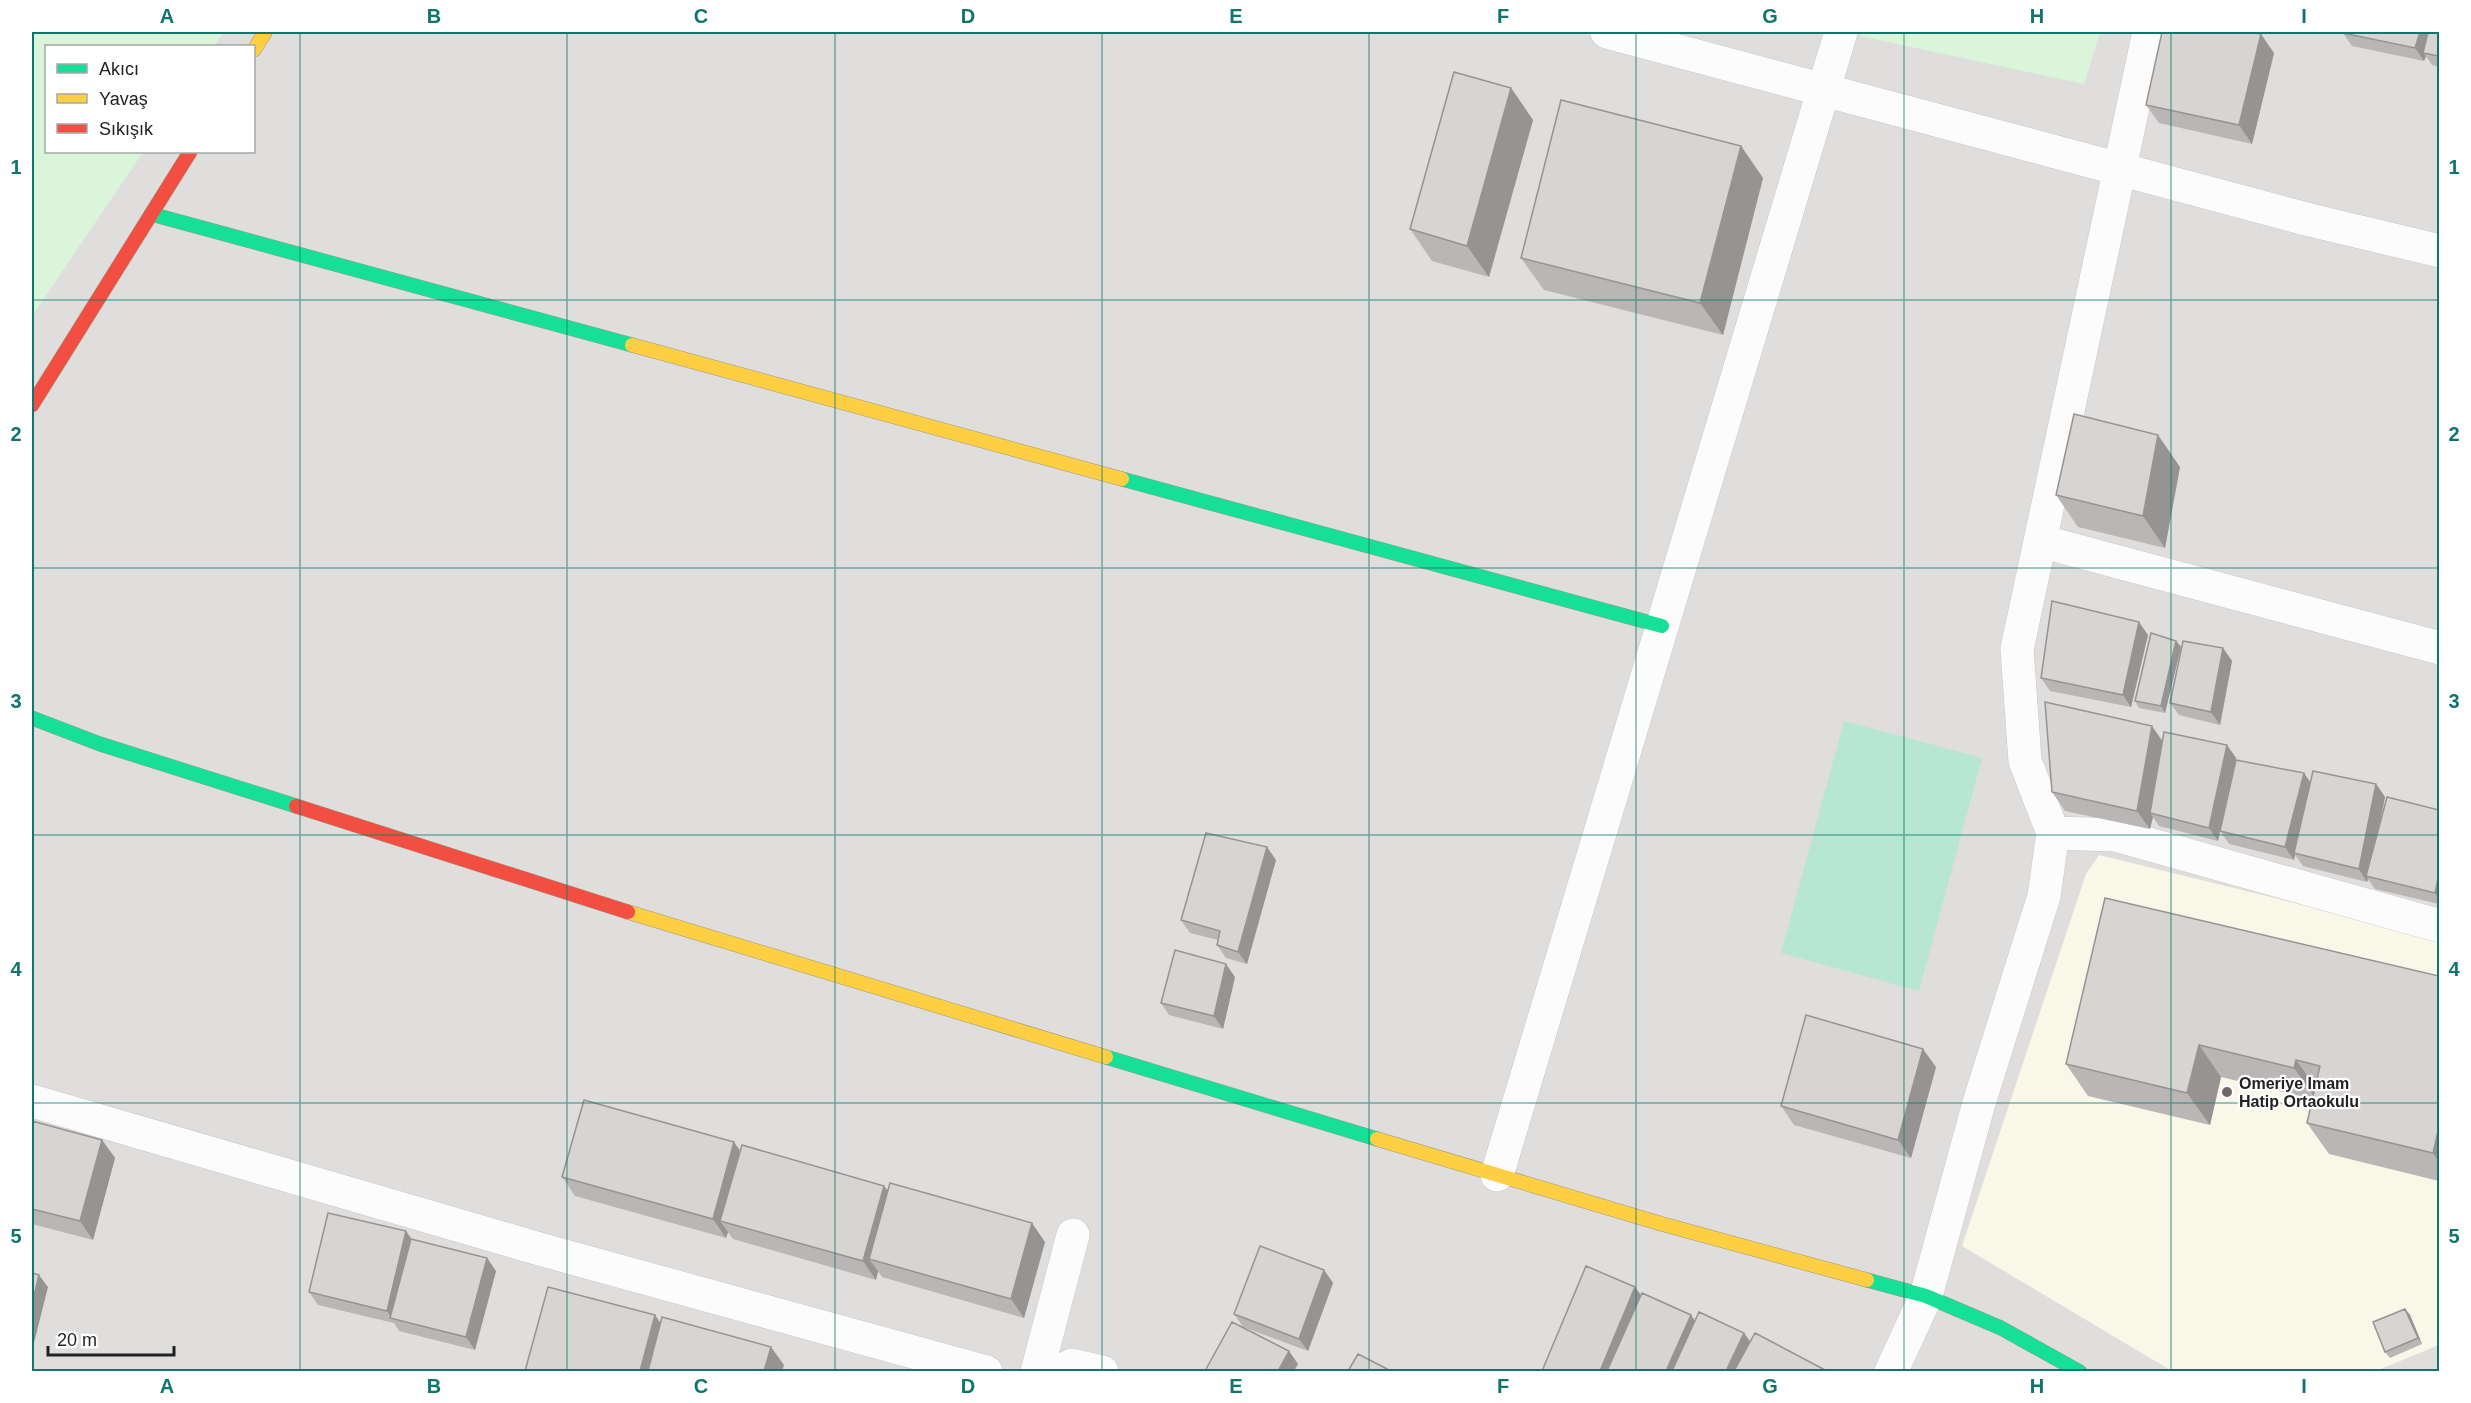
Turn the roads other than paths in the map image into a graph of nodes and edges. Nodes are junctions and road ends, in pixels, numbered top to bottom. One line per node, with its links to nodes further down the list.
1 (265, 32): 5 (street)
2 (1607, 32): 6 (street)
3 (1841, 32): 6 (street)
4 (2149, 32): 8 (street)
5 (255, 48)
6 (1825, 90): 8 (street); 13 (street)
7 (189, 153): 9 (street)
8 (2121, 170): 10 (street); 12 (street)
9 (151, 214): 11 (street); 13 (street)
10 (2439, 251)
11 (32, 405)
12 (2040, 541): 14 (street); 16 (street)
13 (1662, 626): 19 (street)
14 (2439, 648)
15 (32, 718): 19 (street)
16 (2053, 833): 17 (street); 21 (street)
17 (2439, 926)
18 (32, 1101): 22 (street)
19 (1497, 1175): 21 (street)
20 (1073, 1235): 23 (street)
21 (1926, 1296): 26 (street); 27 (street)
22 (986, 1371)
23 (1037, 1371)
24 (1059, 1371): 25 (street)
25 (1102, 1371)
26 (1891, 1371)
27 (2080, 1371)

